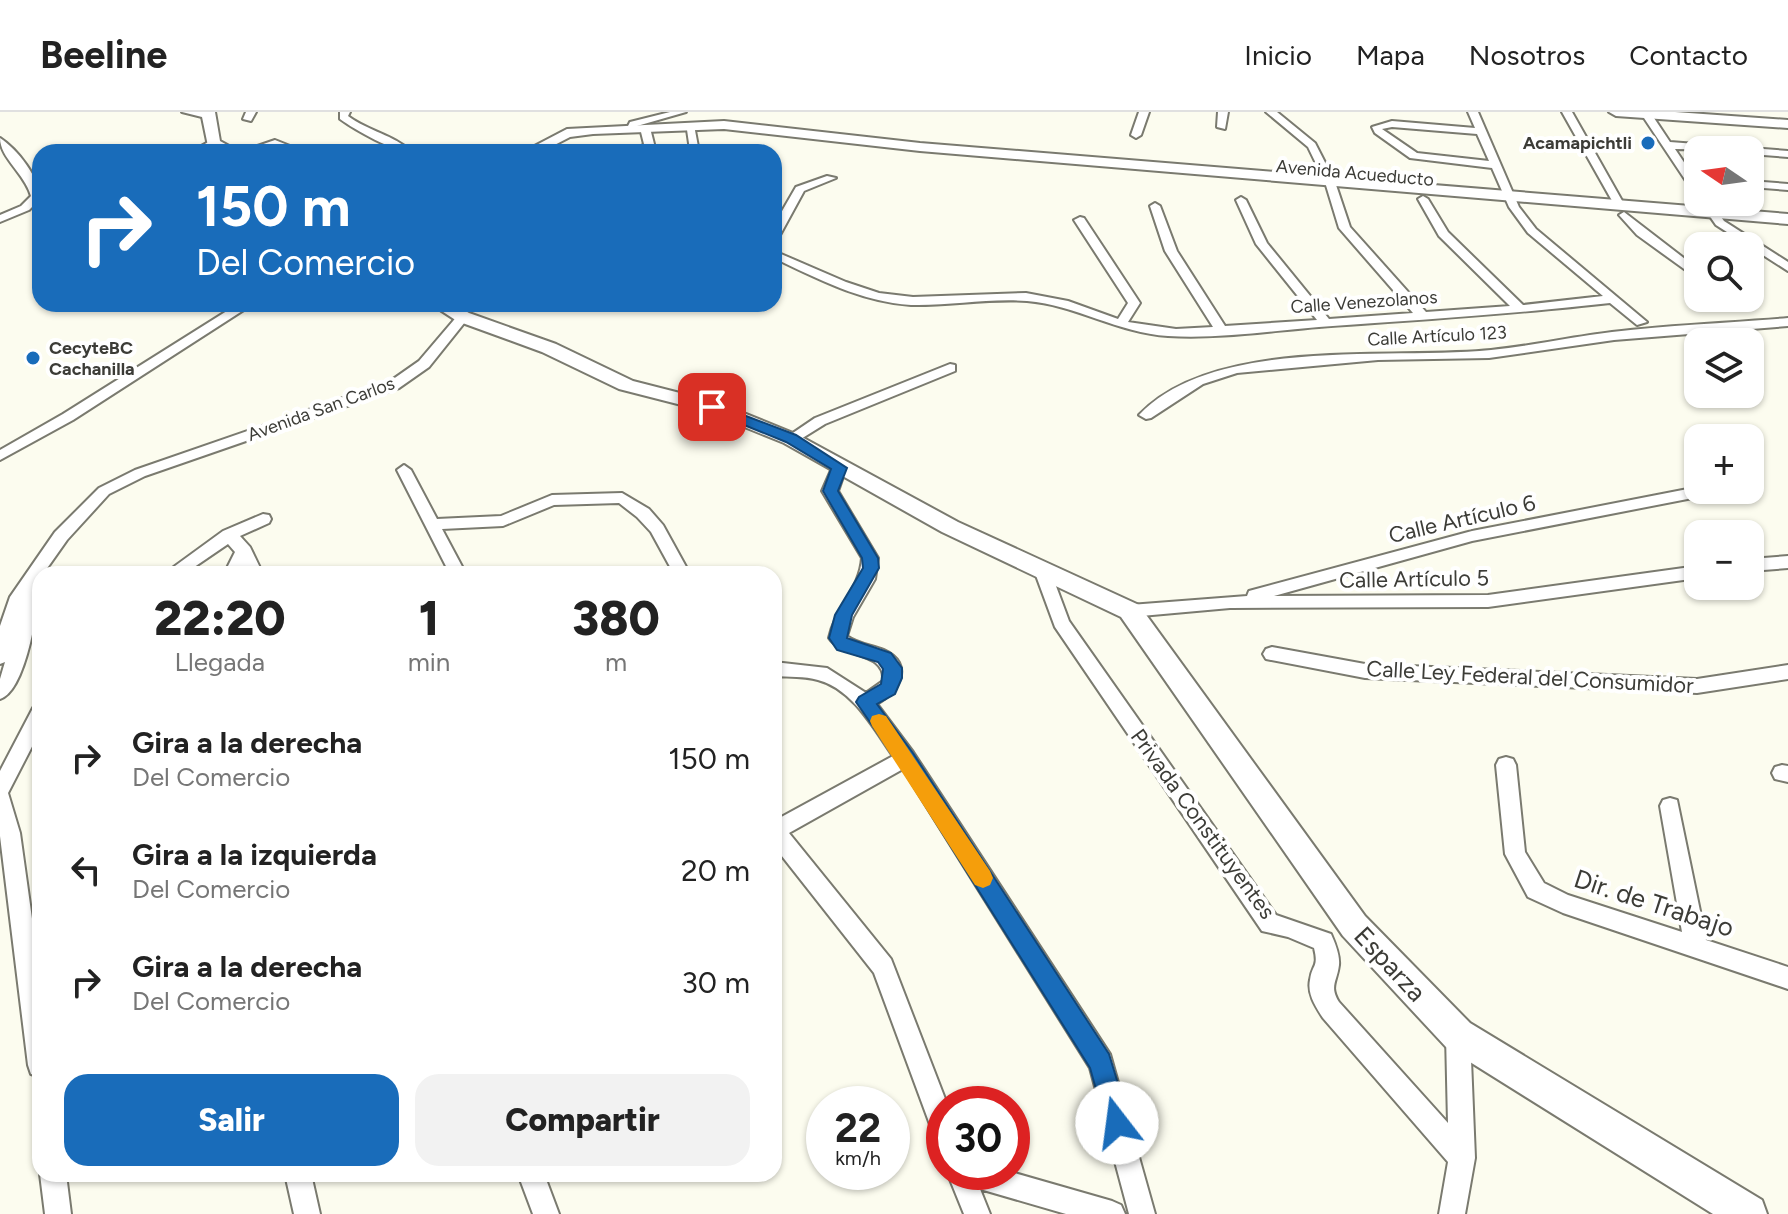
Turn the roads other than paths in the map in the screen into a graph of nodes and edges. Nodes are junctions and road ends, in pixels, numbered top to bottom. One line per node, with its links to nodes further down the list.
1 (187, 112): 9 (street)
2 (345, 112): 19 (street)
3 (1144, 112): 16 (street)
4 (1223, 112): 13 (street)
5 (1271, 112): 32 (street)
6 (1473, 112): 15 (street)
7 (1567, 112): 39 (street)
8 (1616, 112): 10 (main road)
9 (207, 113): 18 (main road)
10 (1646, 113): 12 (main road); 23 (street)
11 (685, 118): 14 (main road, Avenida Acueducto); 22 (street); 32 (main road, Avenida Acueducto)
12 (1788, 124)
13 (1222, 127)
14 (639, 128): 20 (main road, Avenida Acueducto); 21 (street)
15 (1481, 131): 27 (street); 27 (street)
16 (1136, 135)
17 (2, 143): 30 (street)
18 (213, 143)
19 (397, 144)
20 (546, 144)
21 (649, 144)
22 (693, 144)
23 (1666, 145): 24 (street); 28 (street)
24 (1684, 146)
25 (1764, 152): 26 (street)
26 (1788, 154)
27 (1496, 165): 37 (street)
28 (1684, 168)
29 (831, 178): 47 (street)
30 (32, 181)
31 (1764, 185): 33 (street)
32 (1331, 187): 34 (main road, Avenida Acueducto); 37 (main road, Avenida Acueducto); 56 (street)
33 (1788, 187)
34 (1423, 199): 37 (main road, Avenida Acueducto); 53 (street)
35 (1241, 200): 58 (street)
36 (32, 201): 44 (street)
37 (1512, 202): 39 (main road, Avenida Acueducto); 52 (street)
38 (1155, 206): 62 (street)
39 (1622, 210): 40 (main road, Avenida Acueducto); 50 (street)
40 (1684, 212)
41 (1717, 216): 51 (street)
42 (1727, 216): 48 (main road, Avenida Acueducto)
43 (1750, 216): 45 (main road, Avenida Acueducto)
44 (0, 219)
45 (1788, 219)
46 (1080, 220): 61 (street)
47 (782, 221)
48 (1788, 229)
49 (782, 258): 61 (street, Calle Venezolanos)
50 (1684, 265)
51 (1788, 267)
52 (1610, 299): 53 (street, Calle Venezolanos); 59 (street)
53 (1520, 309): 56 (street, Calle Venezolanos)
54 (234, 312): 66 (street)
55 (454, 312): 57 (main road)
56 (1423, 316): 58 (street, Calle Venezolanos)
57 (463, 317): 65 (main road); 70 (street, Avenida San Carlos)
58 (1325, 322): 62 (street, Calle Venezolanos)
59 (1641, 322)
60 (1788, 322): 64 (street, Calle Artículo 123)
61 (1121, 324): 62 (street, Calle Venezolanos)
62 (1222, 331)
63 (950, 368): 65 (street)
64 (1146, 415)
65 (791, 439): 67 (main road)
66 (0, 456)
67 (839, 468): 84 (main road); 95 (street)
68 (404, 470): 72 (street)
69 (1684, 495): 88 (street, Calle Artículo 6)
70 (93, 507): 77 (street, Avenida San Carlos); 78 (street, Avenida San Carlos)
71 (263, 519): 73 (street)
72 (433, 524): 82 (street); 83 (street)
73 (229, 535): 74 (street); 79 (street)
74 (244, 551): 80 (street); 81 (street)
75 (1788, 562): 76 (street)
76 (1764, 564)
77 (40, 566)
78 (53, 566)
79 (184, 566)
80 (236, 566)
81 (251, 566)
82 (454, 566)
83 (678, 566)
84 (1042, 570): 89 (main road); 106 (street, Privada Constituyentes)
85 (1684, 574): 88 (street, Calle Artículo 5)
86 (32, 578): 91 (street, Avenida San Carlos)
87 (32, 597): 94 (street)
88 (1230, 602): 89 (street, Calle Artículo 5)
89 (1130, 611): 105 (main road, Esparza)
90 (1272, 654): 93 (street, Calle Ley Federal del Consumidor)
91 (0, 657)
92 (782, 665): 95 (street)
93 (1788, 672)
94 (0, 692)
95 (865, 702): 97 (street)
96 (32, 728): 99 (street)
97 (906, 758): 102 (street); 123 (street)
98 (1506, 765): 107 (street, Dir. de Trabajo)
99 (0, 790)
100 (0, 797): 103 (street)
101 (1670, 806): 107 (street)
102 (782, 827)
103 (5, 832): 109 (street)
104 (782, 841): 111 (street)
105 (1354, 926): 106 (street); 110 (main road, Esparza)
106 (1323, 941): 112 (street)
107 (1696, 946): 108 (street, Dir. de Trabajo)
108 (1788, 978)
109 (32, 1012)
110 (1458, 1035): 112 (street); 125 (main road, Esparza)
111 (928, 1086)
112 (1462, 1158): 124 (street)
113 (54, 1182): 118 (street)
114 (300, 1182): 119 (street)
115 (534, 1182): 120 (street)
116 (969, 1190): 121 (street)
117 (1027, 1190): 122 (street)
118 (58, 1214)
119 (307, 1214)
120 (546, 1214)
121 (977, 1214)
122 (1112, 1214)
123 (1142, 1214)
124 (1452, 1214)
125 (1748, 1214)

